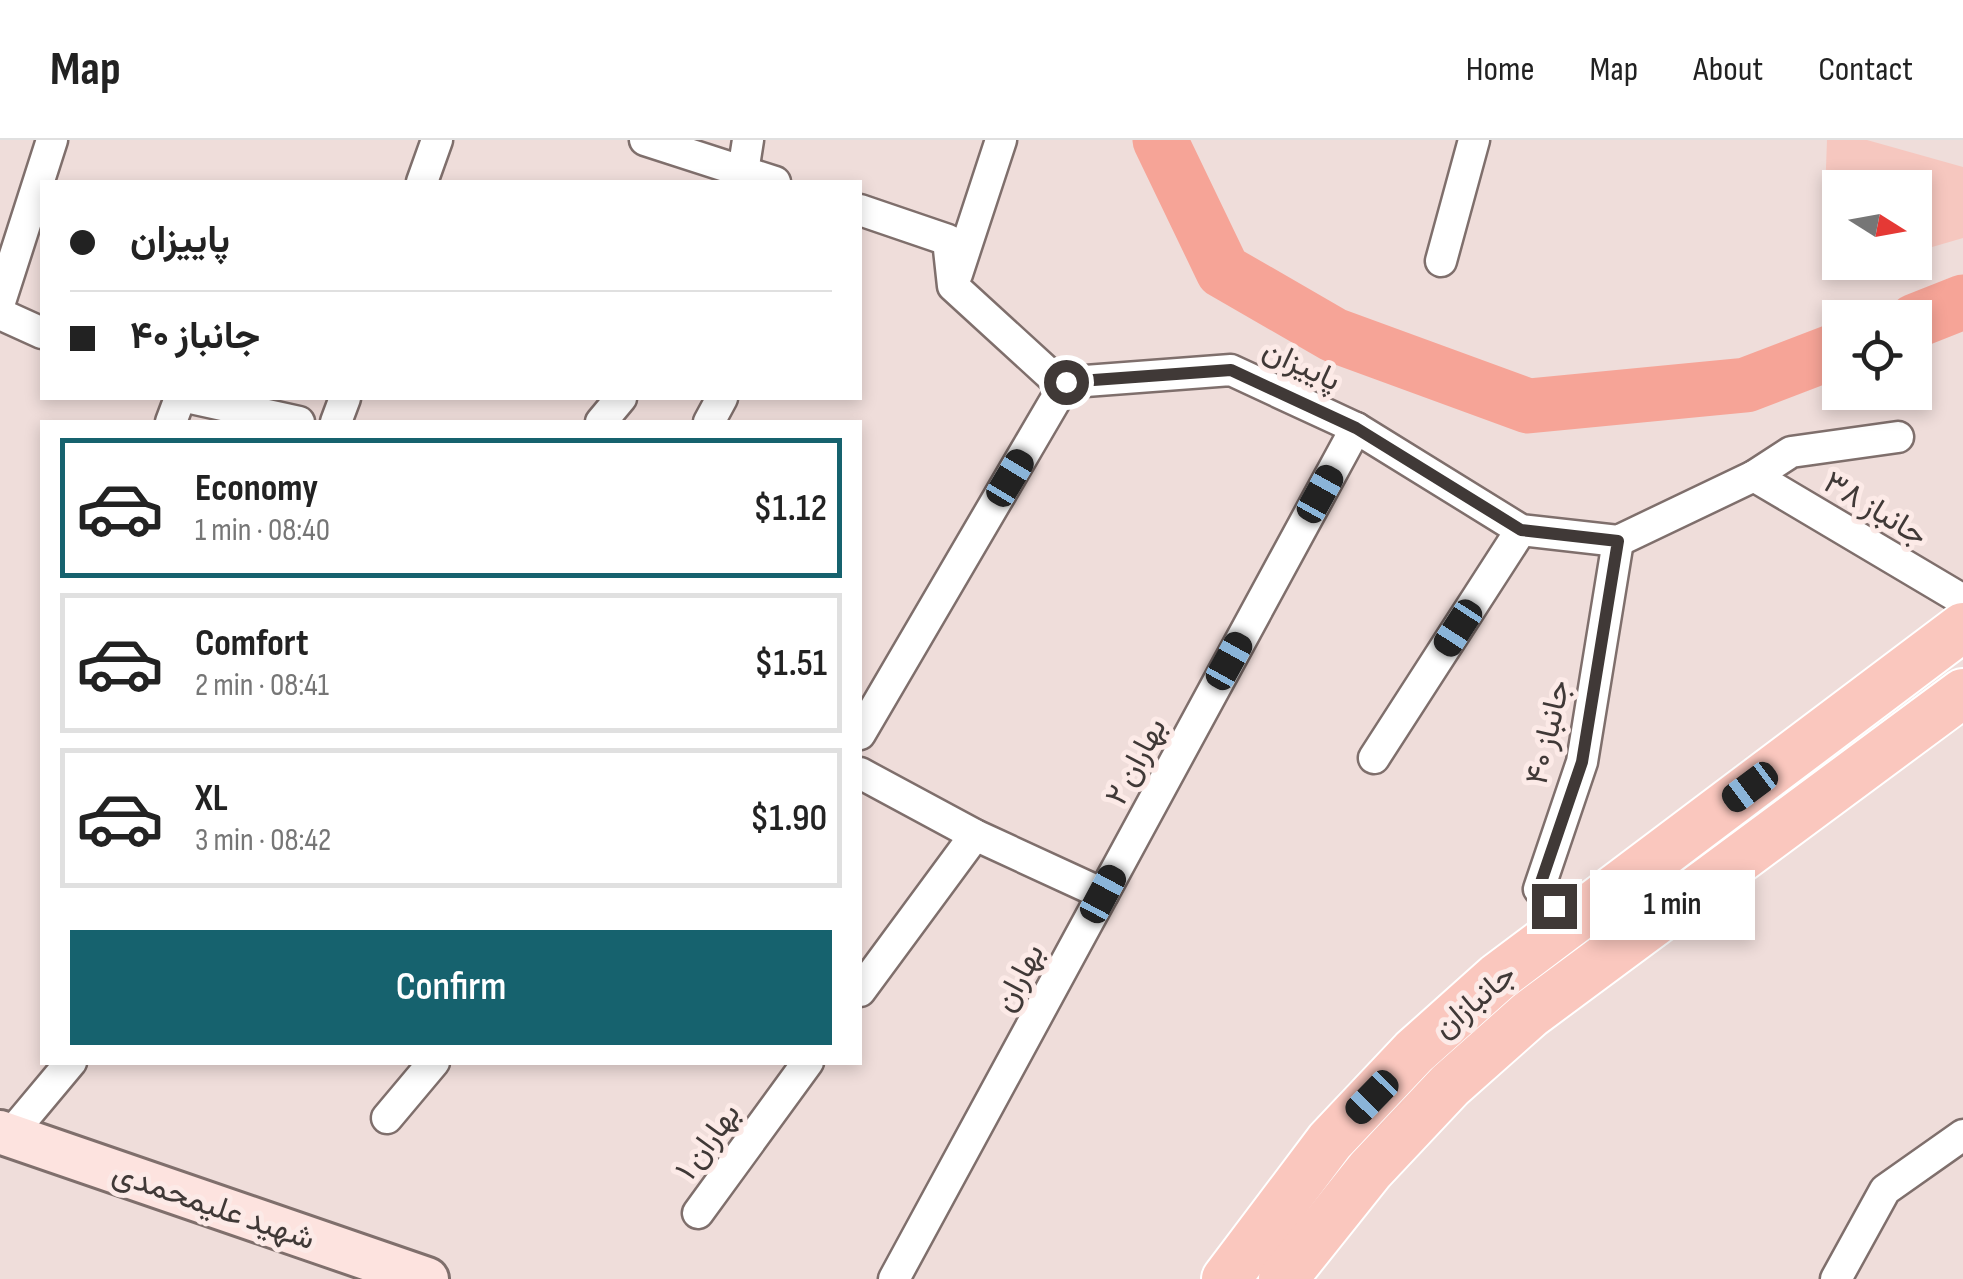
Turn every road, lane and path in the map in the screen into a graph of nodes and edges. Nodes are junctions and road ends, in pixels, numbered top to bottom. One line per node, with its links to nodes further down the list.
1 (52, 140): 13 (street)
2 (437, 140): 8 (street)
3 (645, 140): 7 (street)
4 (748, 140): 7 (street)
5 (1000, 140): 12 (street)
6 (1474, 140): 11 (street)
7 (742, 172): 9 (street)
8 (423, 180)
9 (768, 180)
10 (862, 211): 12 (street)
11 (1441, 260)
12 (953, 286): 16 (street)
13 (0, 302)
14 (0, 314): 15 (street)
15 (40, 332)
16 (1066, 382): 21 (street, پاییزان); 29 (street)
17 (200, 400): 19 (street)
18 (619, 400): 20 (street)
19 (290, 420)
20 (603, 420)
21 (1356, 428): 24 (street, پاییزان); 33 (street, ۲ بهاران)
22 (1898, 436): 23 (street)
23 (1754, 476): 25 (street); 26 (street, ۳۸ جانباز)
24 (1521, 530): 25 (street, پاییزان); 30 (street)
25 (1618, 541): 34 (street, جانباز ۴۰)
26 (1963, 600)
27 (1963, 627): 34 (main road, جانبازان)
28 (1963, 693): 46 (main road, جانبازان)
29 (862, 731)
30 (1374, 758)
31 (862, 774): 32 (street)
32 (975, 835): 33 (street); 35 (street)
33 (1103, 894): 44 (street, بهاران)
34 (1568, 924): 45 (main road, جانبازان)
35 (862, 988)
36 (67, 1065): 40 (street)
37 (431, 1065): 39 (street)
38 (806, 1065): 42 (street, ۱ بهاران)
39 (387, 1118)
40 (5, 1133): 43 (main road, شهید علیمحمدی)
41 (1963, 1135): 47 (street)
42 (698, 1213)
43 (427, 1279)
44 (894, 1279)
45 (1226, 1279)
46 (1283, 1279)
47 (1836, 1279)

